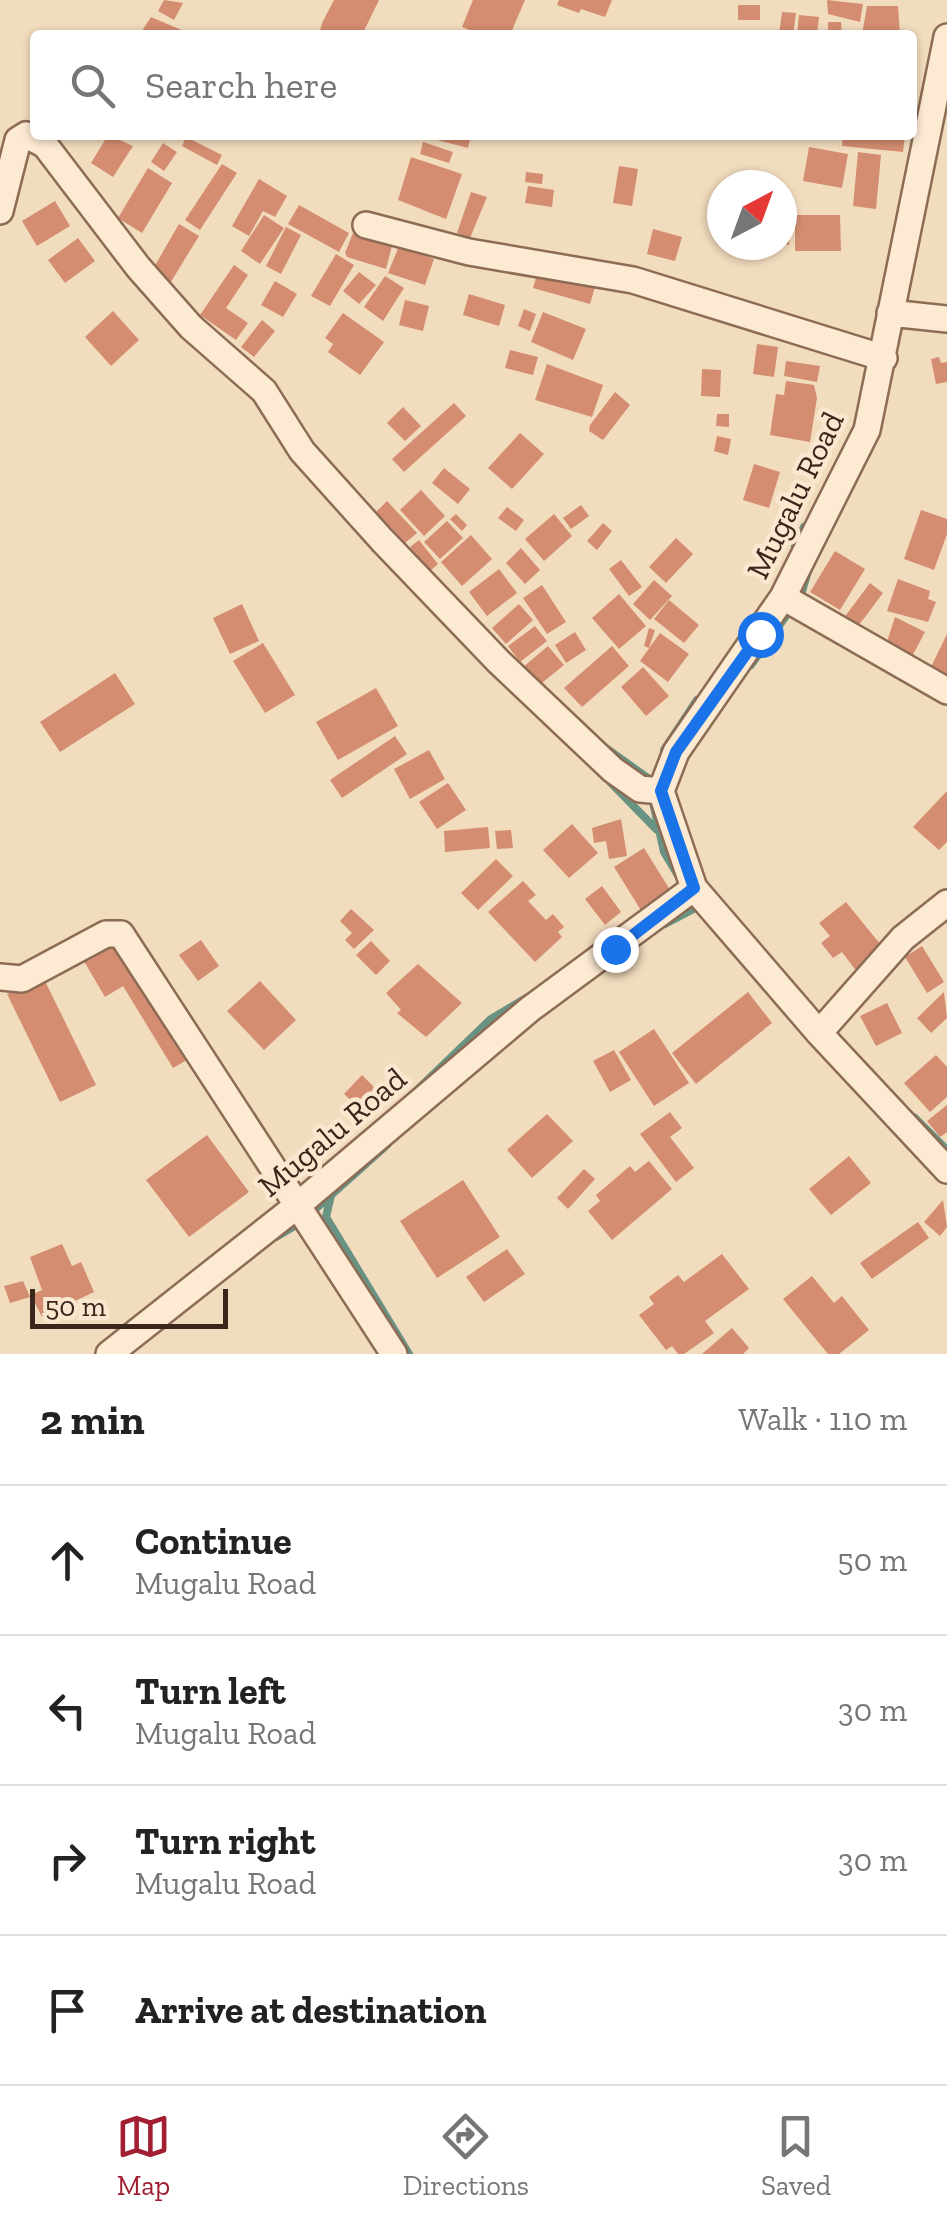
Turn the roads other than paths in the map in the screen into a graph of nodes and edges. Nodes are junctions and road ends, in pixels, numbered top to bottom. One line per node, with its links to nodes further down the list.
1 (947, 37): 6 (street, Mugalu Road)
2 (30, 136): 4 (street)
3 (38, 140): 11 (street)
4 (0, 212)
5 (366, 226): 8 (street)
6 (890, 313): 7 (street); 8 (street, Mugalu Road)
7 (947, 319)
8 (884, 358): 9 (street, Mugalu Road)
9 (783, 597): 10 (street); 11 (street, Mugalu Road)
10 (947, 691)
11 (661, 791): 12 (street)
12 (694, 888): 15 (street); 17 (street, Mugalu Road)
13 (947, 903): 15 (street)
14 (0, 977): 17 (street)
15 (819, 1033): 16 (street)
16 (947, 1170)
17 (298, 1205): 18 (street, Mugalu Road); 19 (street)
18 (109, 1354)
19 (394, 1354)

